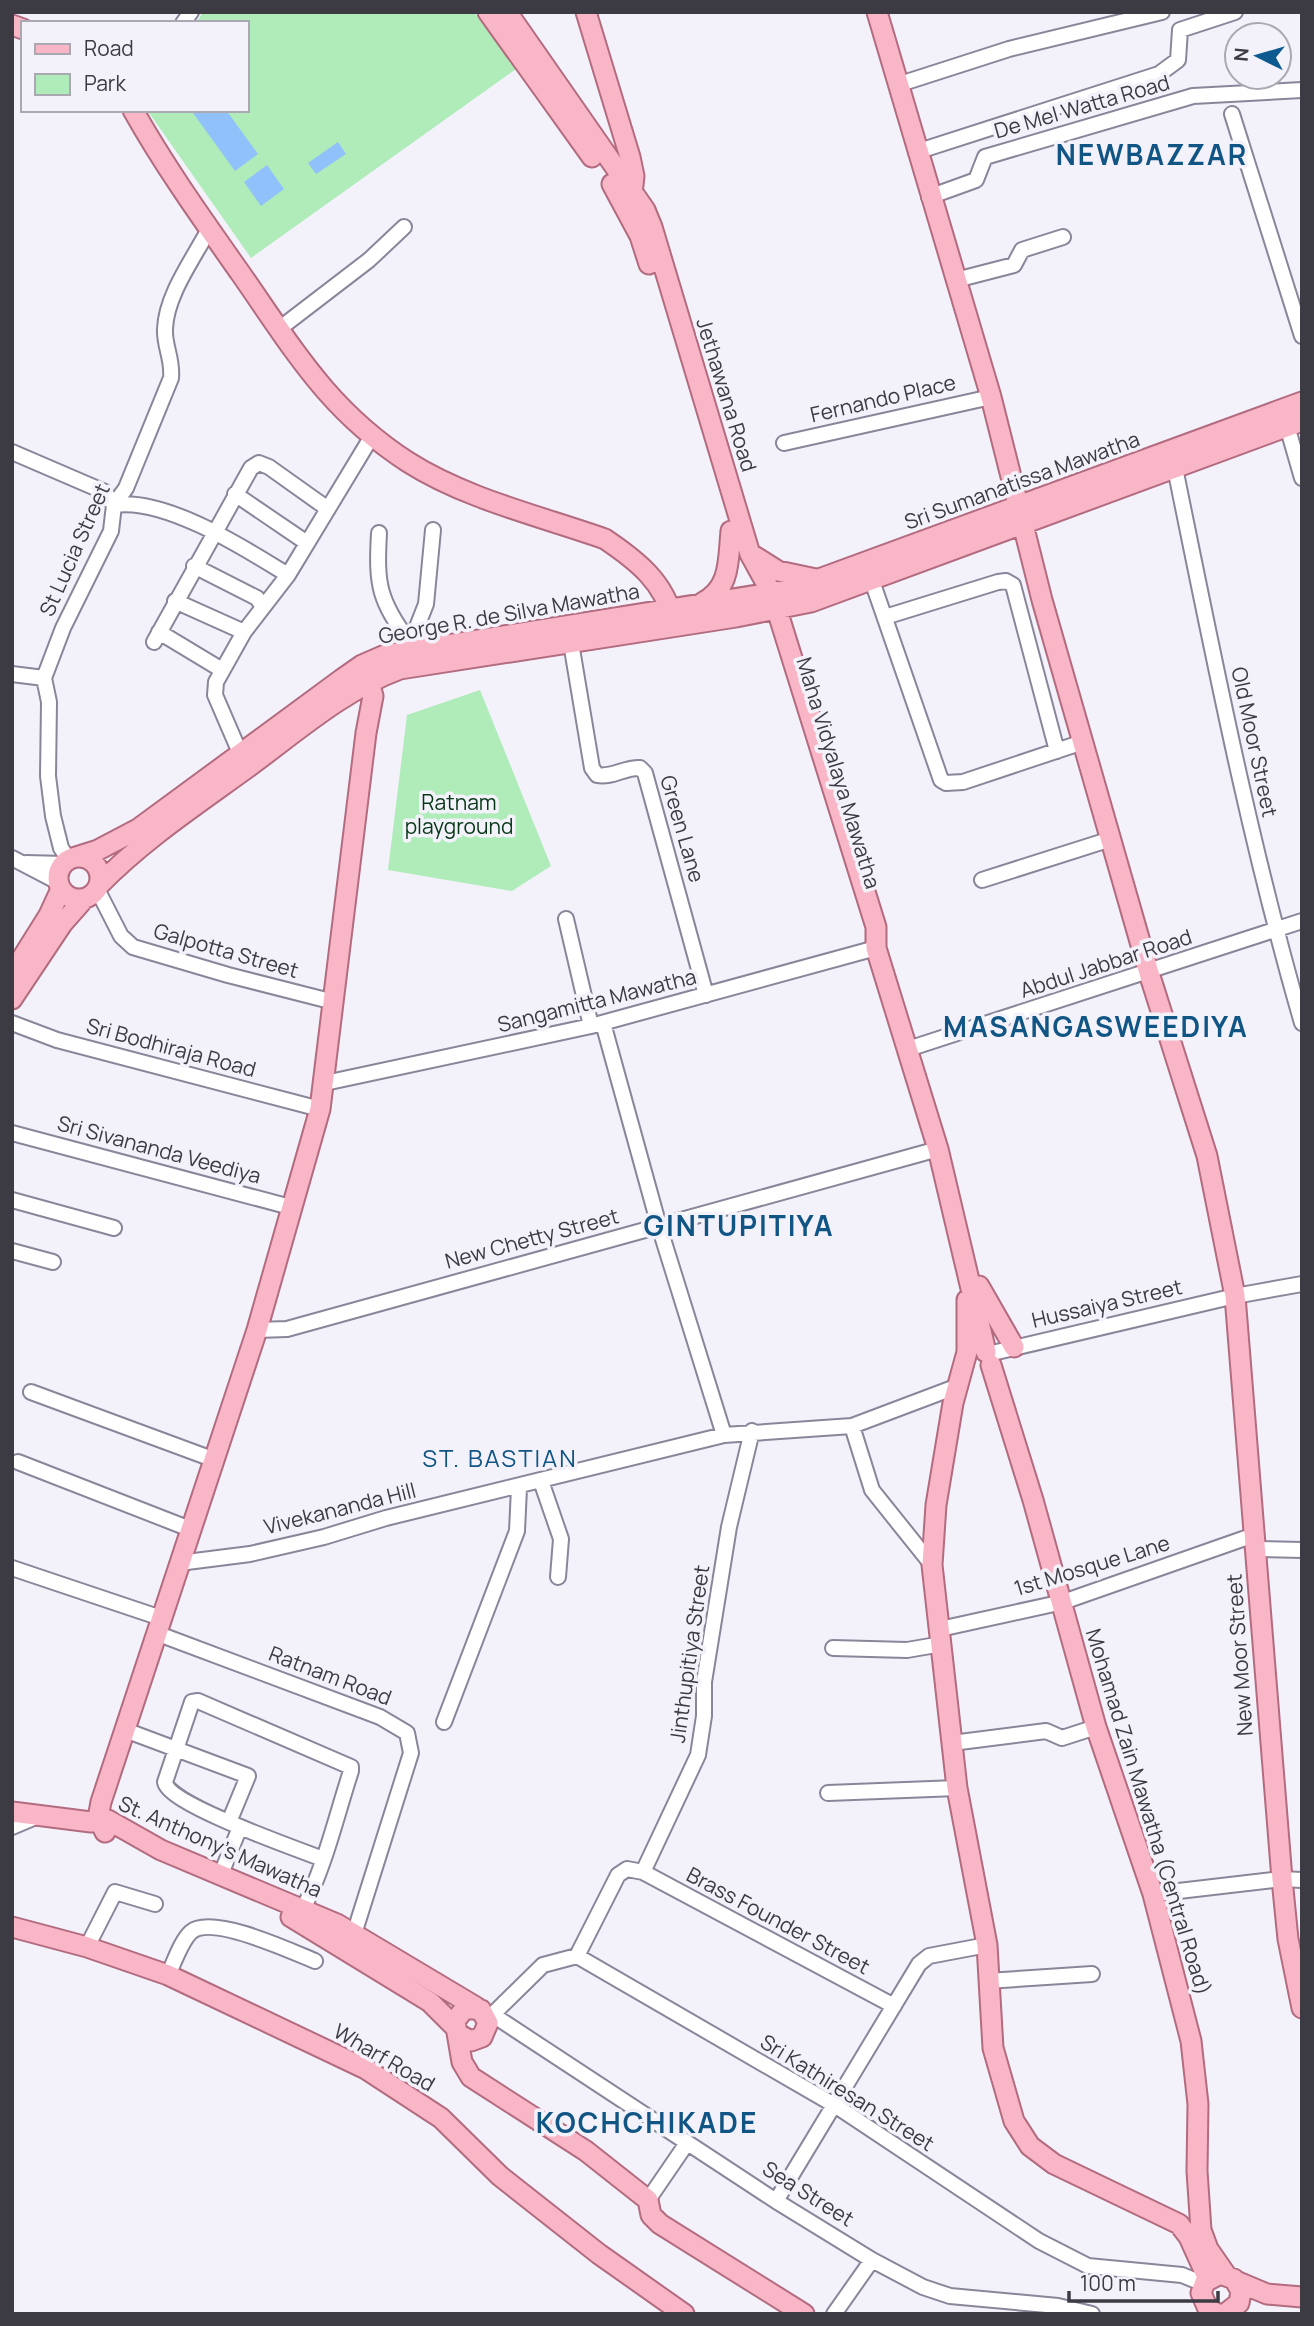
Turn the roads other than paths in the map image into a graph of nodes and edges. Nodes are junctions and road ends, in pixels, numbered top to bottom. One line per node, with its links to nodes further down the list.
1 (488, 12): 13 (main road)
2 (507, 12): 13 (main road)
3 (586, 12): 13 (main road)
4 (877, 12): 7 (main road, New Moor Street)
5 (1162, 12): 7 (street)
6 (1235, 12): 11 (street)
7 (897, 85): 11 (main road, New Moor Street)
8 (1302, 90): 12 (street, De Mel Watta Road)
9 (134, 112): 15 (main road)
10 (1232, 114): 19 (street)
11 (916, 152): 12 (main road, New Moor Street)
12 (929, 197): 17 (main road, New Moor Street)
13 (627, 198): 33 (main road, Jethawana Road); 36 (main road, Jethawana Road)
14 (404, 227): 18 (street)
15 (209, 229): 18 (main road); 28 (street, St Lucia Street)
16 (1063, 237): 17 (street)
17 (956, 280): 20 (main road, New Moor Street)
18 (279, 329): 22 (main road)
19 (1302, 336)
20 (990, 397): 23 (street, Fernando Place); 30 (main road, New Moor Street)
21 (1294, 414): 25 (main road); 26 (street); 30 (main road, Sri Sumanatissa Mawatha)
22 (372, 436): 29 (street); 46 (main road)
23 (784, 443)
24 (12, 452): 28 (street)
25 (1175, 468): 30 (main road); 66 (street, Old Moor Street)
26 (1302, 478)
27 (235, 494): 29 (street); 31 (street); 35 (street)
28 (114, 505): 31 (street); 53 (street, St Lucia Street)
29 (328, 509): 35 (street)
30 (1019, 515): 39 (main road, Sri Sumanatissa Mawatha); 40 (main road); 56 (main road, New Moor Street)
31 (214, 530): 37 (street); 38 (street)
32 (433, 530): 49 (street)
33 (732, 531): 42 (main road, Jethawana Road); 43 (main road)
34 (379, 533): 49 (street)
35 (307, 543): 38 (street)
36 (750, 554): 39 (main road); 42 (main road, Jethawana Road)
37 (194, 566): 41 (street); 44 (street)
38 (288, 575): 44 (street)
39 (822, 579): 42 (main road, Sri Sumanatissa Mawatha)
40 (873, 581): 42 (main road); 45 (street)
41 (175, 601): 47 (street); 50 (street)
42 (767, 603): 43 (main road, George R. de Silva Mawatha); 46 (main road, George R. de Silva Mawatha); 67 (main road, Maha Vidyalaya Mawatha)
43 (694, 606): 46 (main road, George R. de Silva Mawatha)
44 (263, 607): 47 (street)
45 (885, 617): 57 (street); 57 (street)
46 (672, 618): 48 (main road, George R. de Silva Mawatha); 49 (main road, George R. de Silva Mawatha)
47 (244, 632): 50 (street)
48 (571, 643): 52 (main road, George R. de Silva Mawatha); 70 (street, Green Lane)
49 (409, 647): 52 (main road, George R. de Silva Mawatha)
50 (222, 670): 58 (street)
51 (12, 674): 53 (street)
52 (367, 674): 54 (main road, George R. de Silva Mawatha); 55 (main road)
53 (44, 678): 61 (street, St Lucia Street)
54 (347, 686): 55 (main road); 58 (main road, George R. de Silva Mawatha); 63 (main road, George R. de Silva Mawatha)
55 (366, 733): 72 (main road)
56 (1083, 742): 57 (street); 59 (main road, New Moor Street)
57 (1057, 751)
58 (240, 753): 61 (main road, George R. de Silva Mawatha)
59 (1111, 839): 62 (street); 68 (main road, New Moor Street)
60 (18, 861): 61 (street)
61 (65, 870): 63 (main road); 63 (main road); 69 (main road)
62 (982, 880)
63 (93, 891): 71 (main road, George R. de Silva Mawatha); 72 (street, Galpotta Street)
64 (566, 919): 75 (street)
65 (1302, 922): 66 (street, Abdul Jabbar Road)
66 (1275, 932): 68 (street, Abdul Jabbar Road); 74 (street, Old Moor Street)
67 (876, 946): 70 (street, Sangamitta Mawatha); 76 (main road, Maha Vidyalaya Mawatha)
68 (1149, 973): 76 (street, Abdul Jabbar Road); 89 (main road, New Moor Street)
69 (12, 975)
70 (706, 995): 75 (street, Sangamitta Mawatha)
71 (12, 999)
72 (334, 1002): 77 (main road)
73 (12, 1023): 78 (street, Sri Bodhiraja Road)
74 (1302, 1023)
75 (597, 1025): 77 (street, Sangamitta Mawatha); 83 (street)
76 (908, 1049): 80 (main road, Maha Vidyalaya Mawatha)
77 (325, 1083): 78 (main road)
78 (320, 1109): 82 (main road)
79 (12, 1133): 82 (street, Sri Sivananda Veediya)
80 (938, 1149): 83 (street, New Chetty Street); 87 (main road, Maha Vidyalaya Mawatha)
81 (12, 1200): 84 (street)
82 (294, 1208): 90 (main road)
83 (659, 1226): 90 (street, New Chetty Street); 96 (street)
84 (114, 1228)
85 (12, 1251): 86 (street)
86 (53, 1262)
87 (966, 1264): 91 (main road); 92 (main road, Maha Vidyalaya Mawatha)
88 (1302, 1284): 89 (street, Hussaiya Street)
89 (1235, 1296): 91 (street, Hussaiya Street); 102 (main road, New Moor Street)
90 (257, 1330): 97 (main road)
91 (1014, 1347): 92 (street, Hussaiya Street)
92 (975, 1364): 94 (street, Vivekananda Hill); 105 (main road); 108 (main road, Mohamad Zain Mawatha (Central Road))
93 (31, 1392): 97 (street)
94 (852, 1426): 95 (street, Vivekananda Hill); 105 (street)
95 (752, 1431): 96 (street, Vivekananda Hill); 125 (street, Jinthupitiya Street)
96 (723, 1435): 99 (street, Vivekananda Hill)
97 (215, 1460): 101 (main road)
98 (18, 1462): 101 (street)
99 (541, 1481): 100 (street, Vivekananda Hill); 107 (street)
100 (519, 1488): 104 (street, Vivekananda Hill); 112 (street)
101 (190, 1529): 104 (main road)
102 (1254, 1542): 103 (street); 108 (street, 1st Mosque Lane); 127 (main road, New Moor Street)
103 (1302, 1550)
104 (179, 1563): 109 (main road)
105 (932, 1565): 110 (main road)
106 (12, 1568): 109 (street)
107 (558, 1577)
108 (1062, 1602): 110 (street, 1st Mosque Lane); 113 (main road, Mohamad Zain Mawatha (Central Road))
109 (158, 1625): 114 (main road); 133 (street, Ratnam Road)
110 (941, 1637): 111 (street, 1st Mosque Lane); 115 (main road)
111 (833, 1648)
112 (444, 1721)
113 (1096, 1727): 115 (street); 129 (main road, Mohamad Zain Mawatha (Central Road))
114 (125, 1730): 116 (street); 121 (main road)
115 (952, 1743): 117 (main road)
116 (177, 1747): 122 (street); 122 (street); 124 (street)
117 (957, 1788): 118 (street); 134 (main road)
118 (828, 1793)
119 (12, 1812): 120 (main road)
120 (38, 1816): 121 (main road); 123 (street)
121 (103, 1824): 126 (main road, St. Anthony's Mawatha); 144 (main road, St. Anthony's Mawatha)
122 (234, 1825): 124 (street); 126 (street)
123 (12, 1827)
124 (323, 1859): 131 (street)
125 (643, 1872): 136 (street); 141 (street, Brass Founder Street)
126 (221, 1874): 131 (main road, St. Anthony's Mawatha)
127 (1282, 1879): 128 (street); 129 (street); 142 (main road, New Moor Street)
128 (1302, 1880)
129 (1153, 1894): 149 (main road, Mohamad Zain Mawatha (Central Road))
130 (155, 1904): 135 (street)
131 (303, 1909): 133 (main road, St. Anthony's Mawatha)
132 (12, 1927): 135 (main road, Wharf Road)
133 (354, 1934): 143 (main road, St. Anthony's Mawatha)
134 (987, 1945): 140 (main road); 141 (street)
135 (87, 1947): 139 (main road, Wharf Road)
136 (577, 1956): 143 (street); 145 (street, Sri Kathiresan Street)
137 (315, 1961): 139 (street)
138 (1091, 1973): 140 (street)
139 (168, 1975): 155 (main road, Wharf Road)
140 (987, 1981): 150 (main road)
141 (894, 2006): 145 (street)
142 (1302, 2008)
143 (486, 2014): 144 (main road); 144 (main road); 146 (street, Sea Street)
144 (460, 2034): 147 (main road)
145 (836, 2106): 148 (street); 152 (street, Sri Kathiresan Street)
146 (687, 2143): 147 (street); 148 (street, Sea Street)
147 (648, 2200): 156 (main road)
148 (776, 2201): 151 (street, Sea Street)
149 (1198, 2203): 150 (main road); 152 (main road, Mohamad Zain Mawatha (Central Road))
150 (1165, 2217): 152 (main road)
151 (872, 2260): 157 (street); 158 (street, Sea Street)
152 (1218, 2280): 153 (main road); 154 (main road); 154 (main road)
153 (1302, 2297)
154 (1213, 2313)
155 (684, 2314)
156 (804, 2314)
157 (834, 2314)
158 (1092, 2314)

